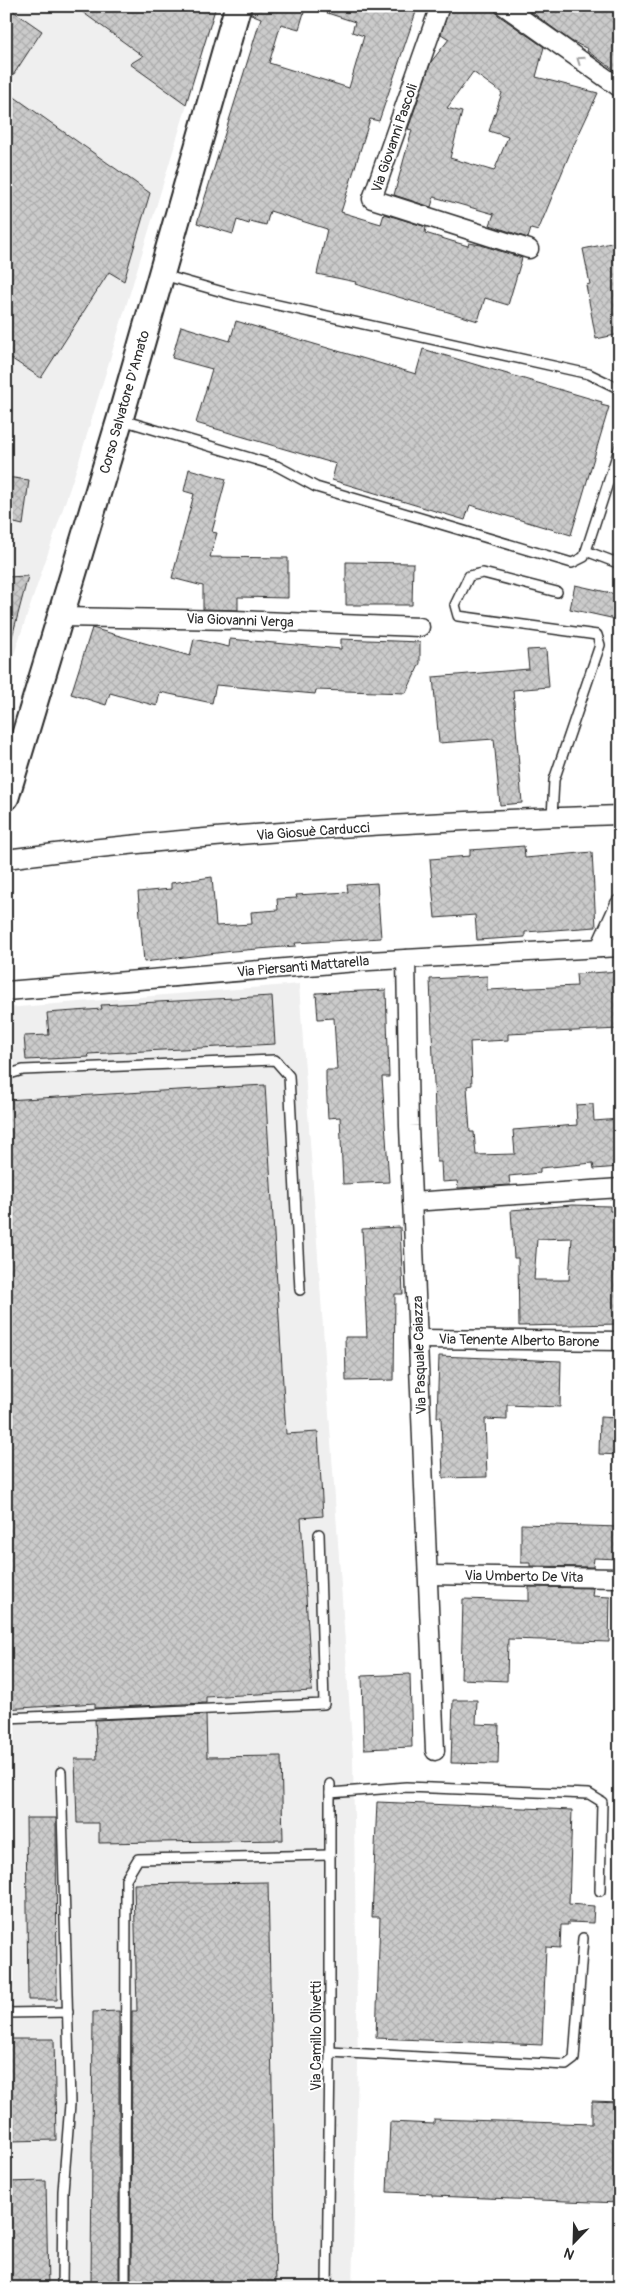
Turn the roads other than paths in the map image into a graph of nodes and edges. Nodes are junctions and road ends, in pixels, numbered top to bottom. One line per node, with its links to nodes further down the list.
1 (238, 6): 6 (street, Corso Salvatore D'Amato)
2 (440, 6): 5 (street, Via Giovanni Pascoli)
3 (504, 6): 4 (street, one-way to 3)
4 (620, 88)
5 (529, 249)
6 (161, 274): 7 (lane); 8 (street, Corso Salvatore D'Amato)
7 (620, 389)
8 (120, 419): 10 (lane); 13 (street, Corso Salvatore D'Amato)
9 (620, 446): 10 (lane)
10 (586, 551): 11 (lane)
11 (620, 564)
12 (557, 592): 17 (lane)
13 (60, 617): 14 (street, Via Giovanni Verga); 15 (street, Corso Salvatore D'Amato)
14 (420, 627)
15 (6, 797)
16 (620, 815): 17 (street, Via Giosuè Carducci)
17 (552, 817): 18 (street, Via Giosuè Carducci)
18 (6, 859)
19 (620, 904): 21 (street)
20 (620, 947): 21 (street, Via Piersanti Mattarella)
21 (600, 948): 22 (street, Via Piersanti Mattarella)
22 (406, 959): 23 (street, Via Piersanti Mattarella); 26 (street, Via Pasquale Caiazza)
23 (6, 991)
24 (6, 1075): 27 (lane)
25 (620, 1188): 26 (street)
26 (412, 1202): 28 (street, Via Pasquale Caiazza)
27 (300, 1290)
28 (418, 1339): 29 (street, Via Tenente Alberto Barone); 31 (street, Via Pasquale Caiazza)
29 (620, 1342)
30 (319, 1534): 33 (lane)
31 (428, 1575): 32 (street, Via Umberto De Vita); 34 (street, Via Pasquale Caiazza)
32 (620, 1578)
33 (6, 1718)
34 (435, 1751)
35 (61, 1772): 39 (lane)
36 (330, 1855): 37 (lane, Via Camillo Olivetti); 41 (lane, Via Camillo Olivetti); 43 (lane)
37 (600, 1890)
38 (583, 1938): 41 (lane)
39 (68, 2012): 40 (lane); 42 (lane)
40 (6, 2013)
41 (330, 2052): 44 (lane, Via Camillo Olivetti)
42 (62, 2288)
43 (125, 2288)
44 (327, 2288)

